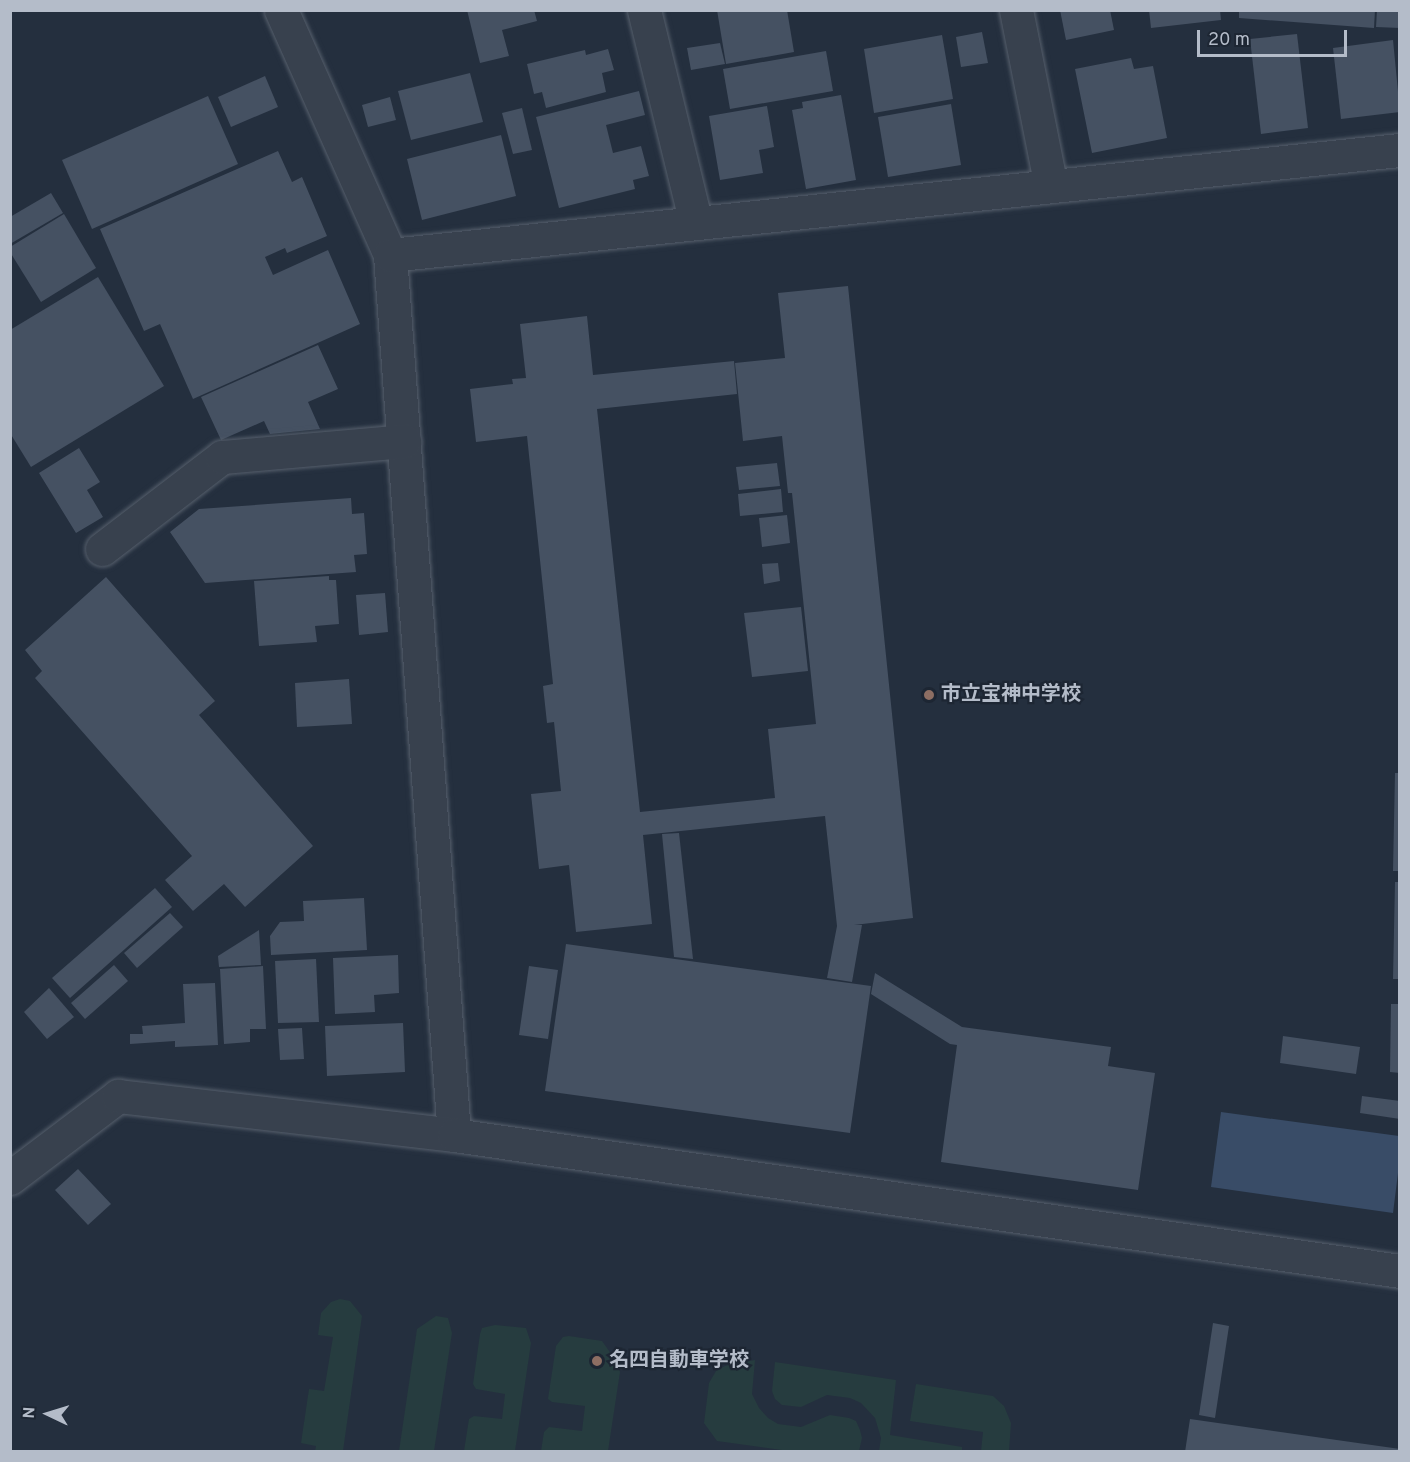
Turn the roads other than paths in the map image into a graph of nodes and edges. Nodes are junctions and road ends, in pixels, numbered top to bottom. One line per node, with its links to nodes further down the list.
1 (281, 10): 7 (street)
2 (644, 10): 6 (street)
3 (1016, 10): 5 (street)
4 (1400, 150): 5 (street)
5 (1051, 186): 6 (street)
6 (696, 223): 7 (street)
7 (390, 255): 8 (street)
8 (404, 441): 9 (street); 10 (street)
9 (102, 549)
10 (454, 1135): 11 (street); 12 (street)
11 (10, 1178)
12 (1400, 1271)

